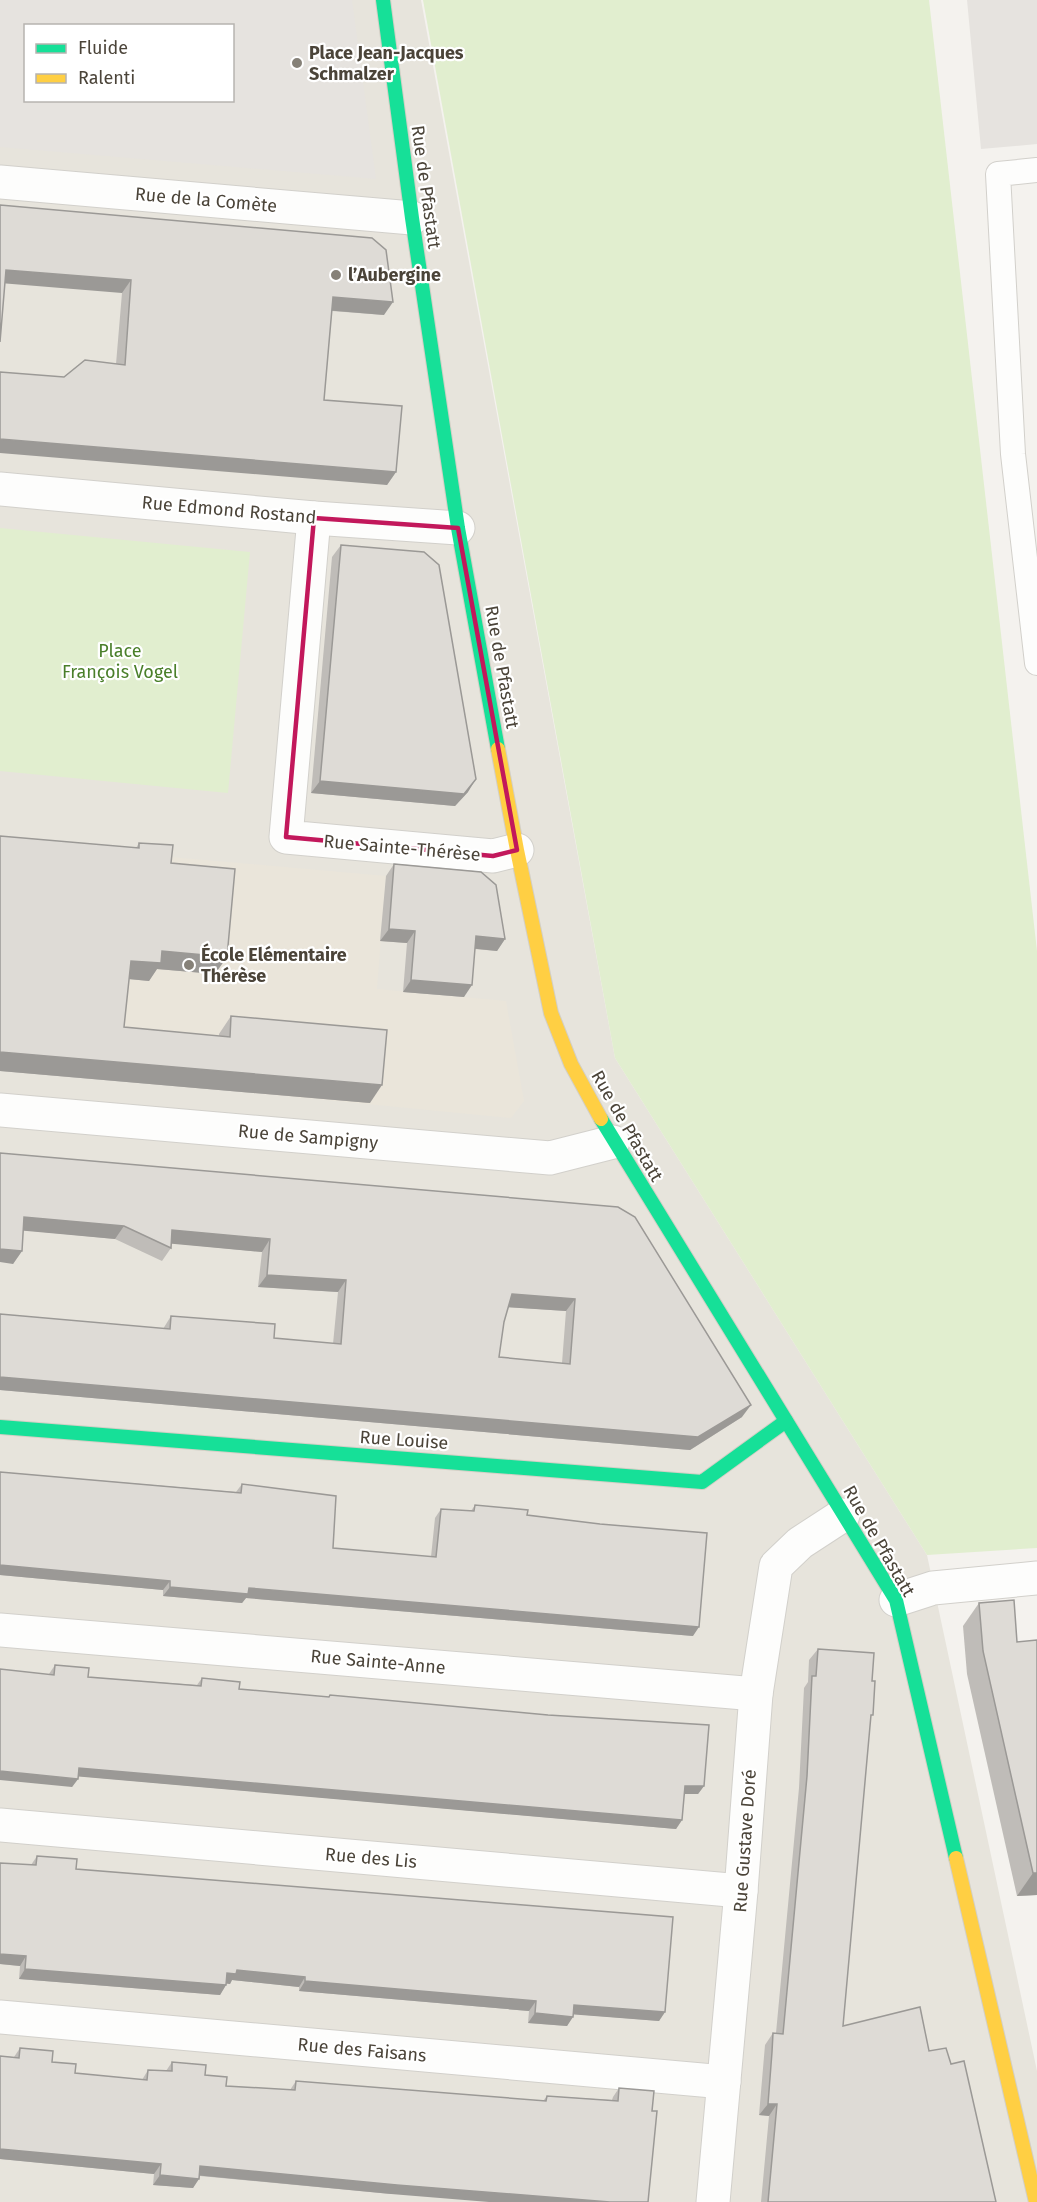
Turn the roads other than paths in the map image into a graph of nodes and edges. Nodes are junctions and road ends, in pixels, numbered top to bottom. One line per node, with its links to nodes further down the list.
1 (383, 0): 4 (street, Rue de Pfastatt)
2 (1037, 170): 8 (lane)
3 (0, 182): 4 (street, Rue de la Comète)
4 (412, 218): 7 (street, Rue de Pfastatt)
5 (0, 489): 6 (street, Rue Edmond Rostand)
6 (314, 518): 7 (street, Rue Edmond Rostand); 9 (street, Rue Sainte-Thérèse)
7 (458, 528): 9 (street, Rue de Pfastatt)
8 (1037, 663)
9 (517, 850): 11 (street, Rue de Pfastatt)
10 (0, 1110): 11 (street, Rue de Sampigny)
11 (613, 1142): 12 (street, Rue de Pfastatt)
12 (786, 1421): 13 (street, Rue Louise); 14 (street, Rue de Pfastatt)
13 (0, 1427)
14 (843, 1515): 16 (street, Rue de Pfastatt); 18 (street, Rue Gustave Doré)
15 (1037, 1578): 16 (street)
16 (896, 1600): 24 (street, Rue de Pfastatt)
17 (0, 1630): 18 (street, Rue Sainte-Anne)
18 (756, 1694): 20 (street, Rue Gustave Doré)
19 (0, 1824): 20 (street, Rue des Lis)
20 (741, 1891): 22 (street, Rue Gustave Doré)
21 (0, 2017): 22 (street, Rue des Faisans)
22 (724, 2082): 23 (street, Rue Gustave Doré)
23 (713, 2202)
24 (1035, 2202)

